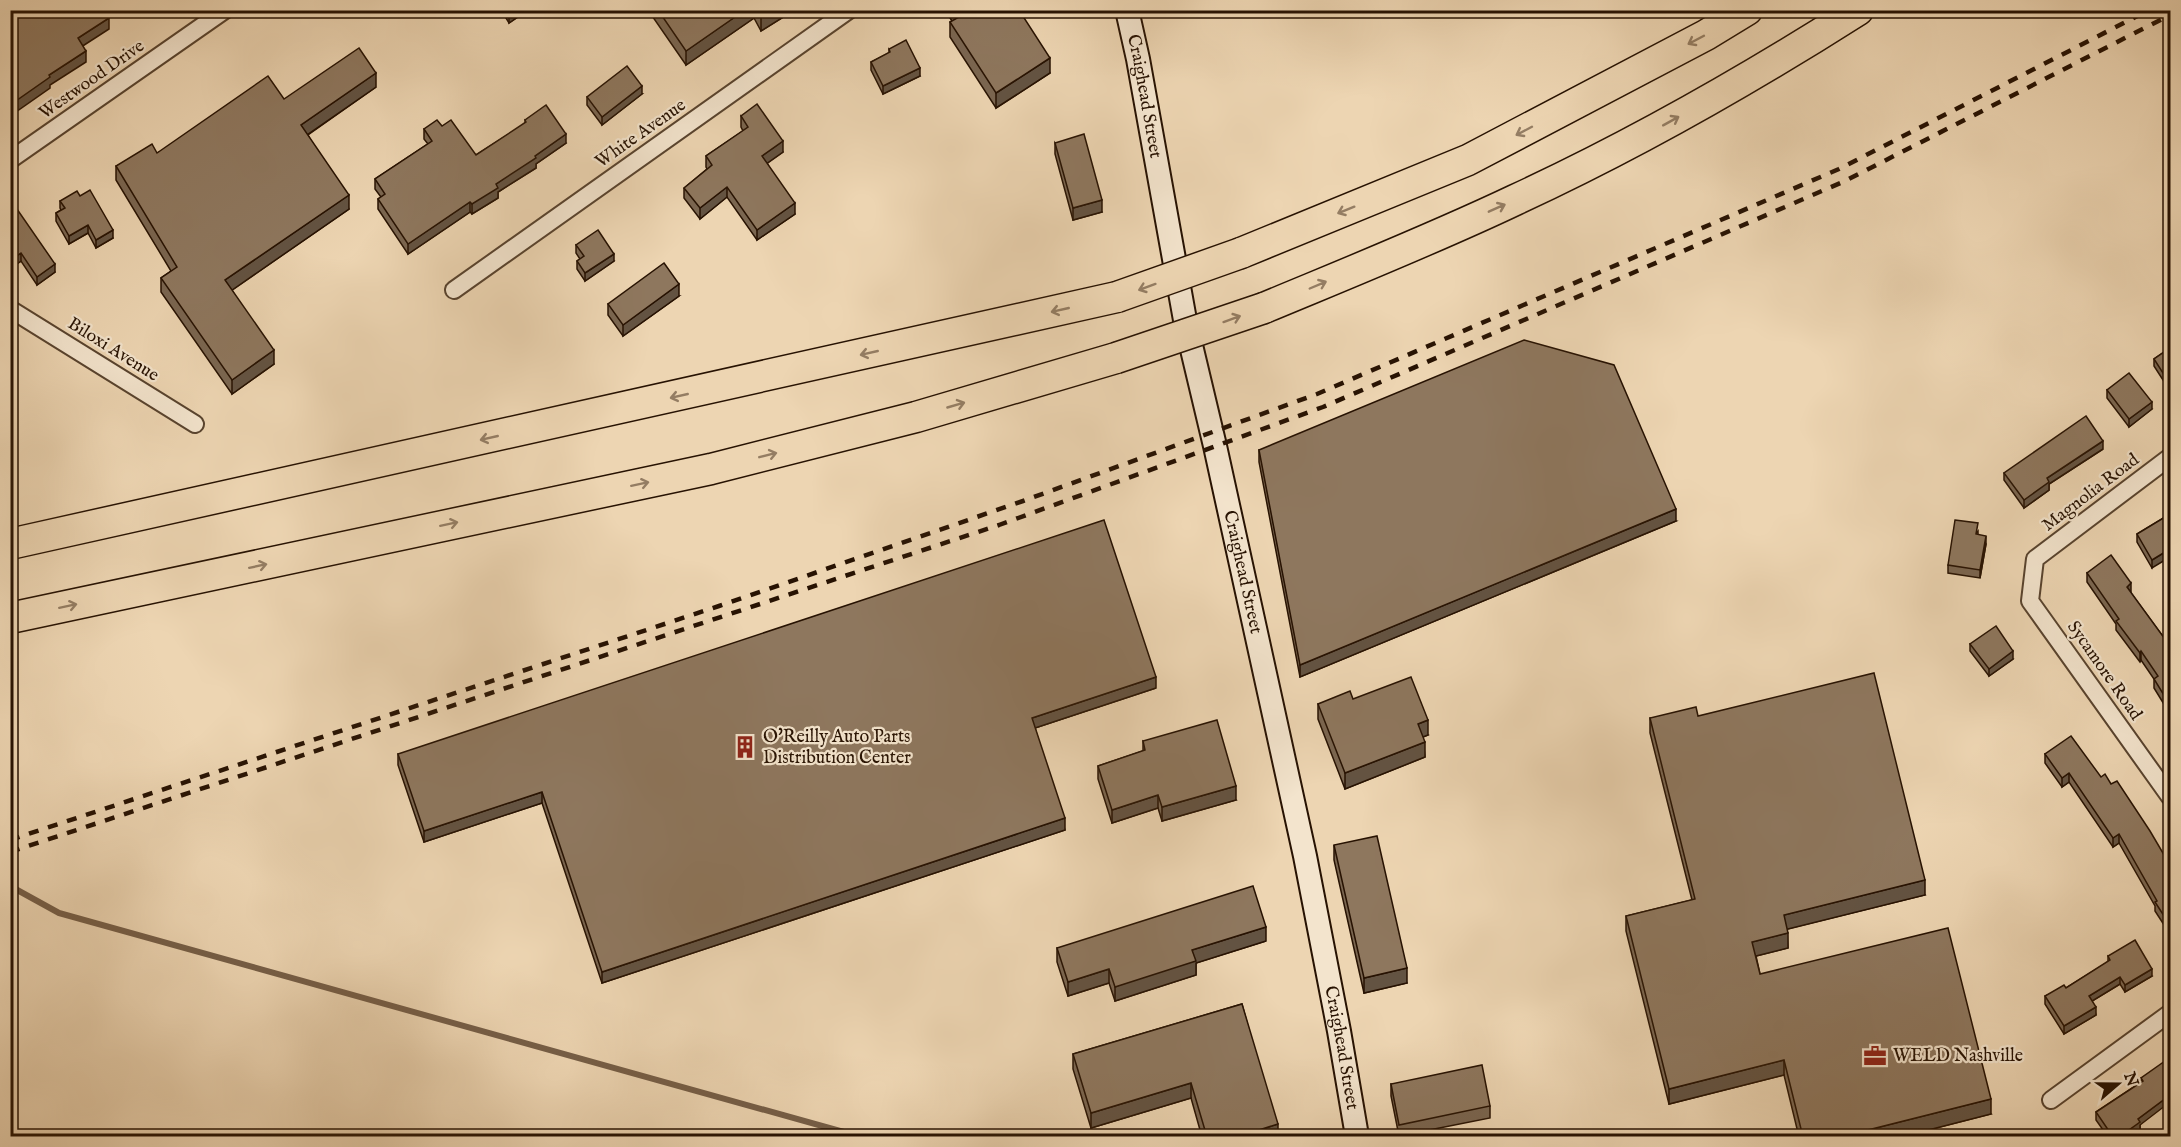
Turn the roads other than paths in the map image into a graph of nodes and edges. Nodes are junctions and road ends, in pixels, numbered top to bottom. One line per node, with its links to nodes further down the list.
1 (225, 10): 6 (street, Westwood Drive)
2 (1126, 10): 17 (street, Craighead Street)
3 (1747, 10): 11 (highway, one-way to 11, bridge)
4 (1858, 10): 13 (highway, one-way to 4, bridge)
5 (844, 12): 7 (street, White Avenue)
6 (10, 160)
7 (454, 290)
8 (10, 309): 9 (street, Biloxi Avenue)
9 (195, 424)
10 (2170, 458): 12 (street, Magnolia Road)
11 (10, 544)
12 (2035, 559): 14 (street, Sycamore Road)
13 (10, 618)
14 (2170, 797)
15 (2170, 1013): 16 (street)
16 (2051, 1101)
17 (1357, 1137)

